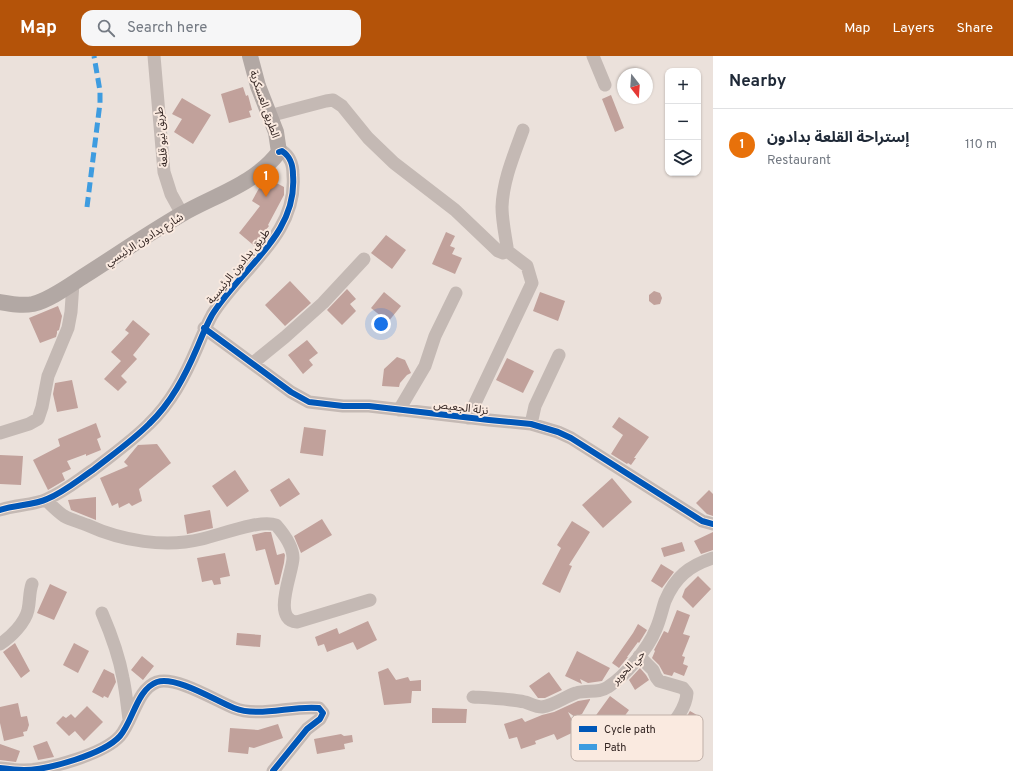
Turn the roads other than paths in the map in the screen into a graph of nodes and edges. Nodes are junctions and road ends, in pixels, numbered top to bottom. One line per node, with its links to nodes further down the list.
1 (154, 56): 8 (street, طريق نيو قلعة)
2 (250, 56): 5 (main road, الطريق العسكرية)
3 (593, 56): 4 (street)
4 (606, 85)
5 (269, 116): 7 (main road, الطريق العسكرية); 9 (street)
6 (523, 130): 9 (street)
7 (279, 152): 8 (main road, شارع بدادون الرئيسي); 14 (street, طريق بدادون الرئيسية)
8 (182, 214): 11 (main road, شارع بدادون الرئيسي)
9 (506, 250): 18 (street)
10 (364, 259): 16 (street)
11 (73, 283): 13 (main road, شارع بدادون الرئيسي); 20 (street)
12 (456, 293): 17 (street)
13 (0, 302)
14 (204, 328): 16 (street, نزلة الجعيص); 21 (street, طريق بدادون الرئيسية)
15 (559, 355): 19 (street)
16 (253, 363): 17 (street, نزلة الجعيص)
17 (399, 410): 18 (street, نزلة الجعيص)
18 (468, 418): 19 (street, نزلة الجعيص)
19 (531, 424): 23 (street, نزلة الجعيص)
20 (0, 433)
21 (46, 500): 22 (street, طريق بدادون الرئيسية); 26 (street)
22 (0, 510)
23 (713, 524)
24 (713, 558): 29 (street, حي الحوير)
25 (32, 584): 28 (street)
26 (370, 600)
27 (102, 613): 32 (street)
28 (0, 644)
29 (639, 656): 30 (street, حي الحوير); 31 (street)
30 (473, 697)
31 (678, 715)
32 (130, 719): 33 (street); 34 (street)
33 (0, 768)
34 (273, 771)

